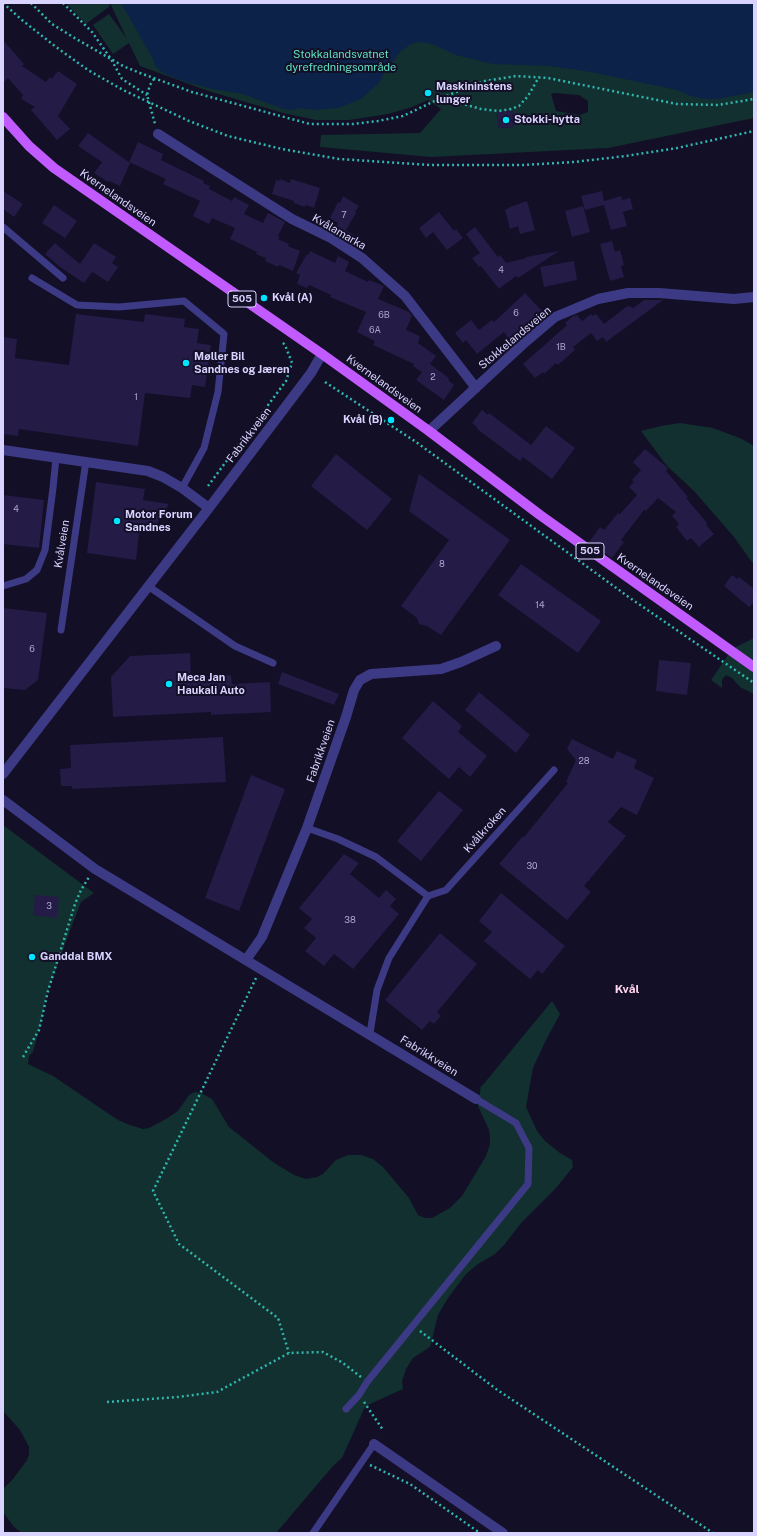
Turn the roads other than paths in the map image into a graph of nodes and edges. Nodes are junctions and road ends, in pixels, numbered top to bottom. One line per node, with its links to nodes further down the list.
1 (3, 117): 7 (main road, Kvernelandsveien / 505)
2 (158, 134): 8 (street, Kvålamarka)
3 (3, 227): 5 (lane)
4 (32, 278): 13 (lane)
5 (63, 278)
6 (754, 297): 8 (street, Stokkelandsveien)
7 (322, 354): 9 (main road, Kvernelandsveien / 505); 14 (street, Fabrikkveien)
8 (476, 388): 9 (street, Stokkelandsveien)
9 (429, 431): 20 (main road, Kvernelandsveien / 505)
10 (3, 450): 11 (street)
11 (56, 458): 12 (street); 15 (lane)
12 (86, 462): 13 (street); 17 (lane, Kvålveien)
13 (182, 488): 14 (street)
14 (209, 508): 16 (street, Fabrikkveien)
15 (3, 586)
16 (148, 586): 19 (lane); 22 (street, Fabrikkveien)
17 (61, 630)
18 (496, 646): 24 (street, Fabrikkveien)
19 (273, 663)
20 (754, 667)
21 (554, 770): 25 (lane, Kvålkroken)
22 (3, 774)
23 (3, 800): 26 (street, Fabrikkveien)
24 (307, 828): 25 (lane); 26 (street, Fabrikkveien)
25 (428, 896): 27 (lane)
26 (246, 960): 27 (street, Fabrikkveien)
27 (370, 1033): 28 (street, Fabrikkveien)
28 (476, 1099): 29 (lane)
29 (346, 1409)
30 (374, 1444): 31 (lane); 32 (street)
31 (313, 1533)
32 (503, 1533)

